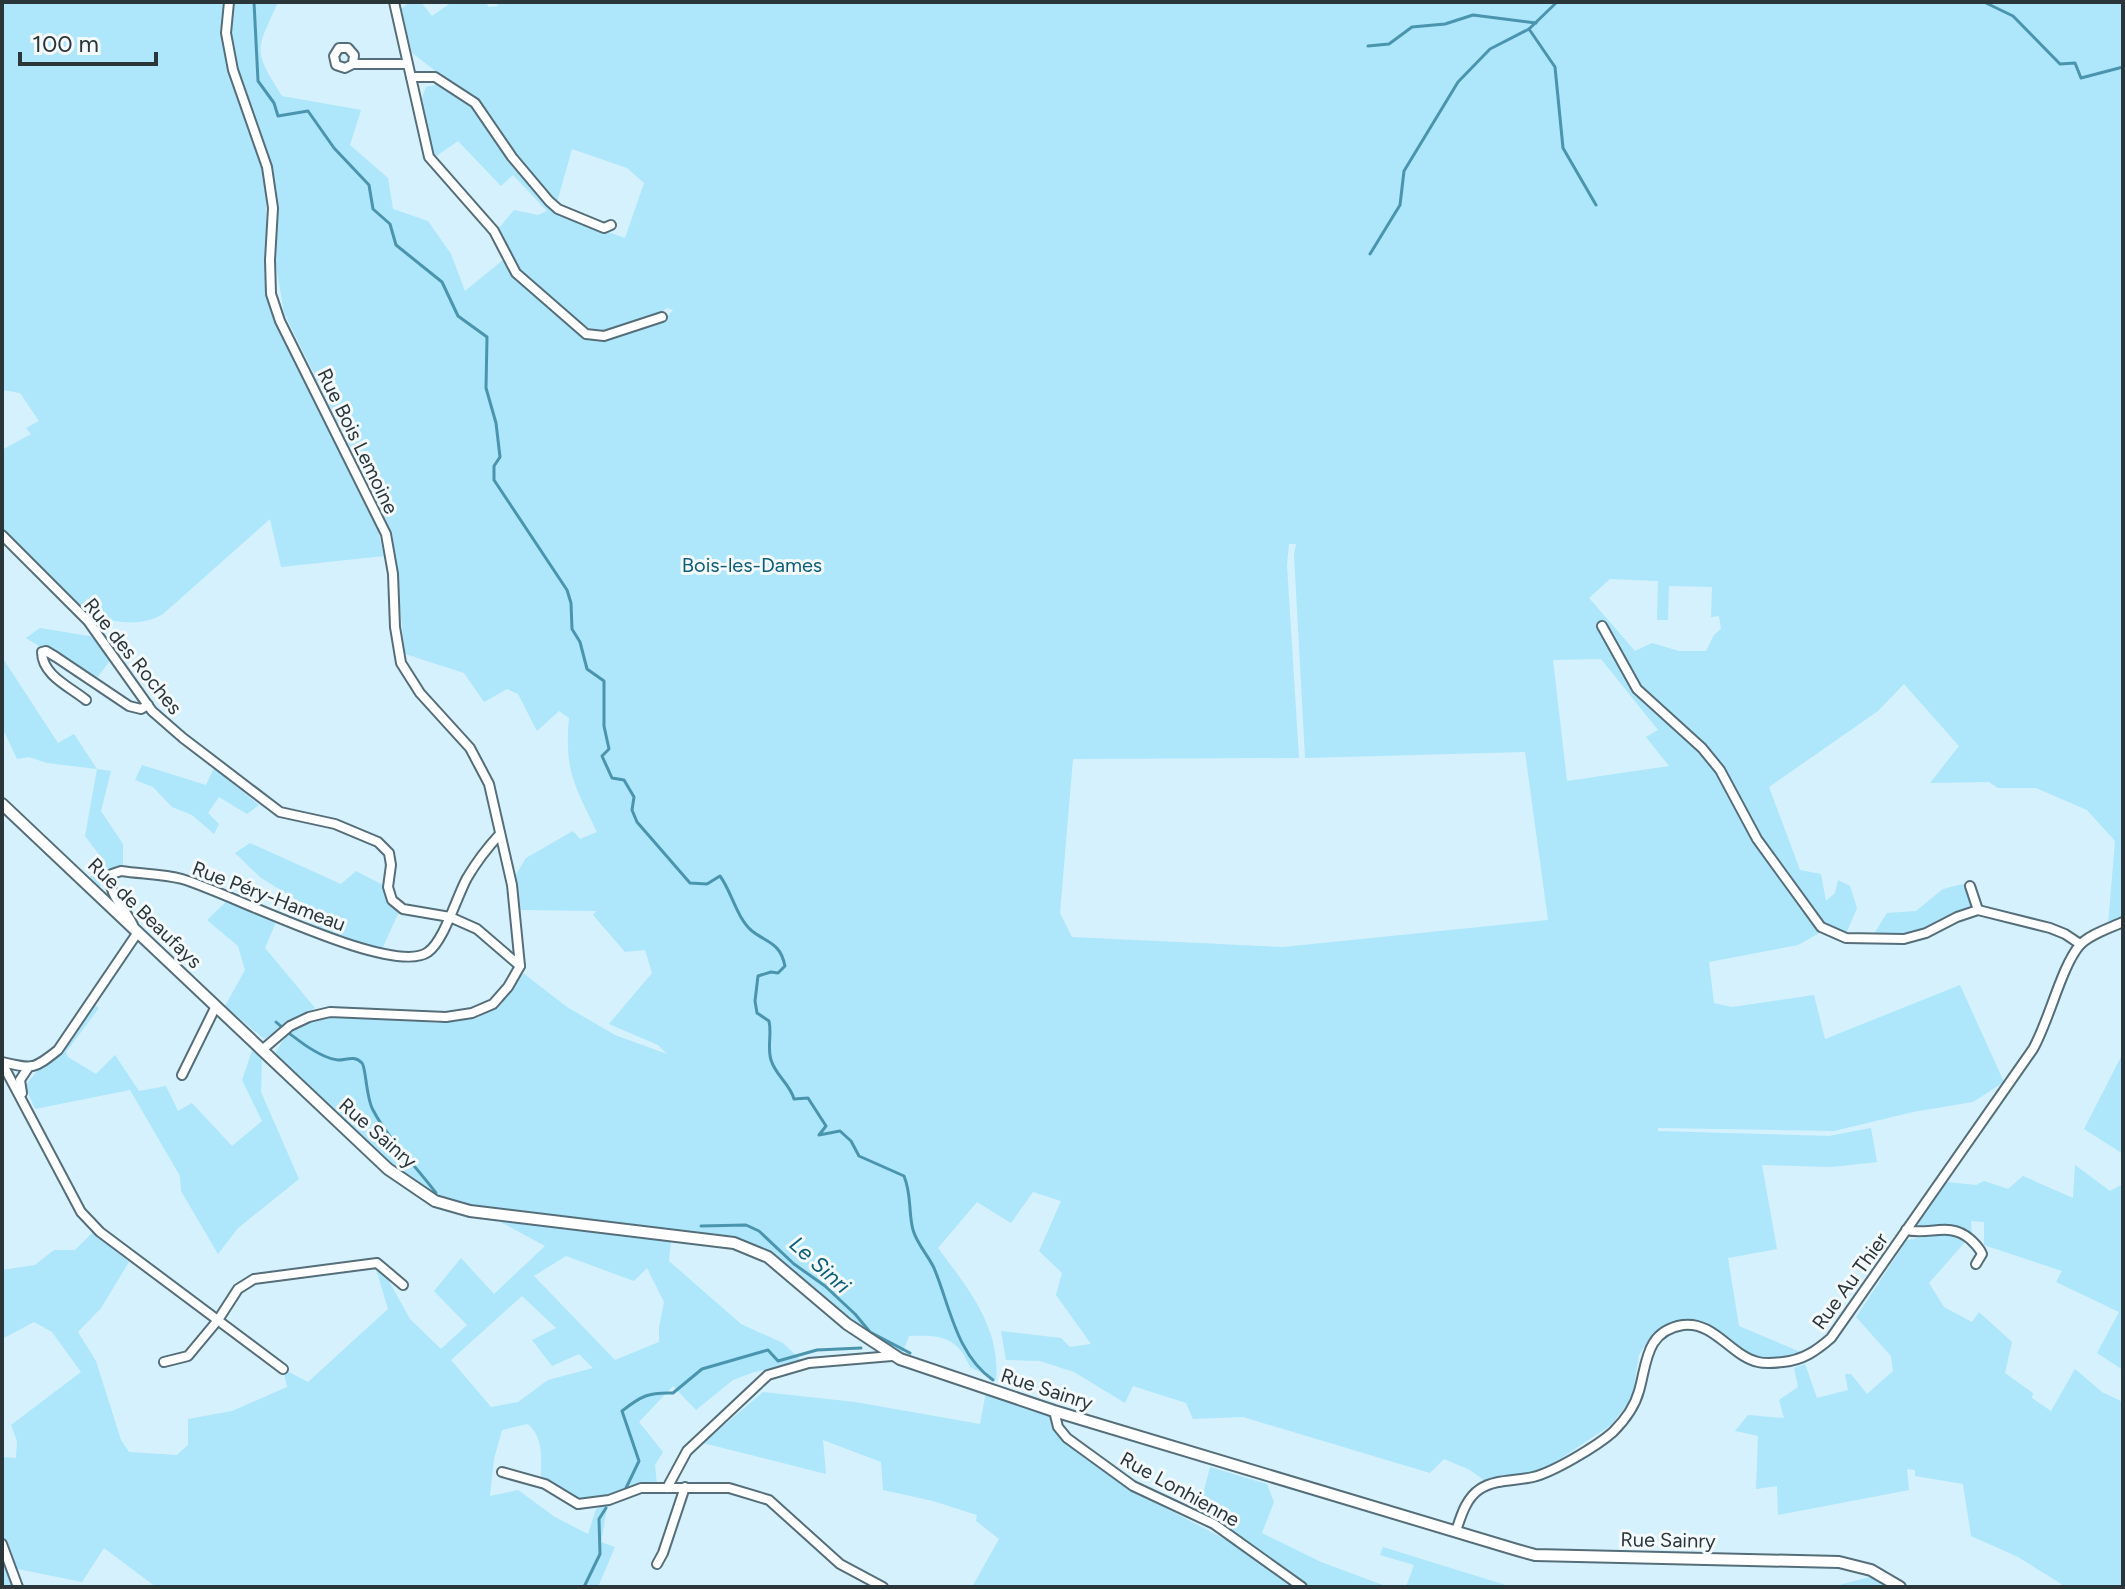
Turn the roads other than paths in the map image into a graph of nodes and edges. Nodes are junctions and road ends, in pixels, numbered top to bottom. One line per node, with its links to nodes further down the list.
1 (229, 2): 13 (street, Rue Bois Lemoine)
2 (394, 2): 4 (street)
3 (353, 64): 4 (street)
4 (406, 64): 5 (street)
5 (411, 77): 6 (street); 7 (street)
6 (611, 225)
7 (662, 317)
8 (2, 535): 11 (street, Rue des Roches)
9 (1602, 626): 15 (street)
10 (86, 700): 11 (street)
11 (148, 705): 16 (street, Rue des Roches)
12 (2, 804): 18 (street, Rue de Beaufays)
13 (500, 834): 16 (street, Rue Péry-Hameau); 20 (street, Rue Bois Lemoine)
14 (1970, 886): 15 (street)
15 (1978, 910): 19 (street)
16 (450, 917): 18 (street, Rue Péry-Hameau); 20 (street)
17 (2123, 922): 19 (street)
18 (136, 929): 21 (street, Rue de Beaufays); 24 (street)
19 (2080, 944): 27 (street, Rue Au Thier)
20 (520, 966): 22 (street)
21 (216, 1006): 22 (street, Rue de Beaufays); 25 (street)
22 (262, 1050): 31 (street, Rue Sainry)
23 (2, 1063): 24 (street); 26 (street)
24 (28, 1068): 26 (street)
25 (182, 1075)
26 (23, 1100): 30 (street)
27 (1906, 1230): 28 (street, Rue Au Thier); 38 (street, Rue Au Thier)
28 (1976, 1264)
29 (403, 1285): 30 (street)
30 (218, 1320): 32 (street); 33 (street)
31 (892, 1356): 34 (street, Rue Sainry); 37 (street)
32 (164, 1362)
33 (283, 1369)
34 (1054, 1411): 38 (street, Rue Sainry); 43 (street, Rue Lonhienne)
35 (502, 1472): 37 (street)
36 (685, 1487): 37 (street); 40 (street); 42 (street)
37 (667, 1488)
38 (1456, 1531): 44 (street, Rue Sainry)
39 (2, 1544): 41 (street)
40 (657, 1564)
41 (18, 1587)
42 (883, 1587)
43 (1302, 1587)
44 (1900, 1587)

